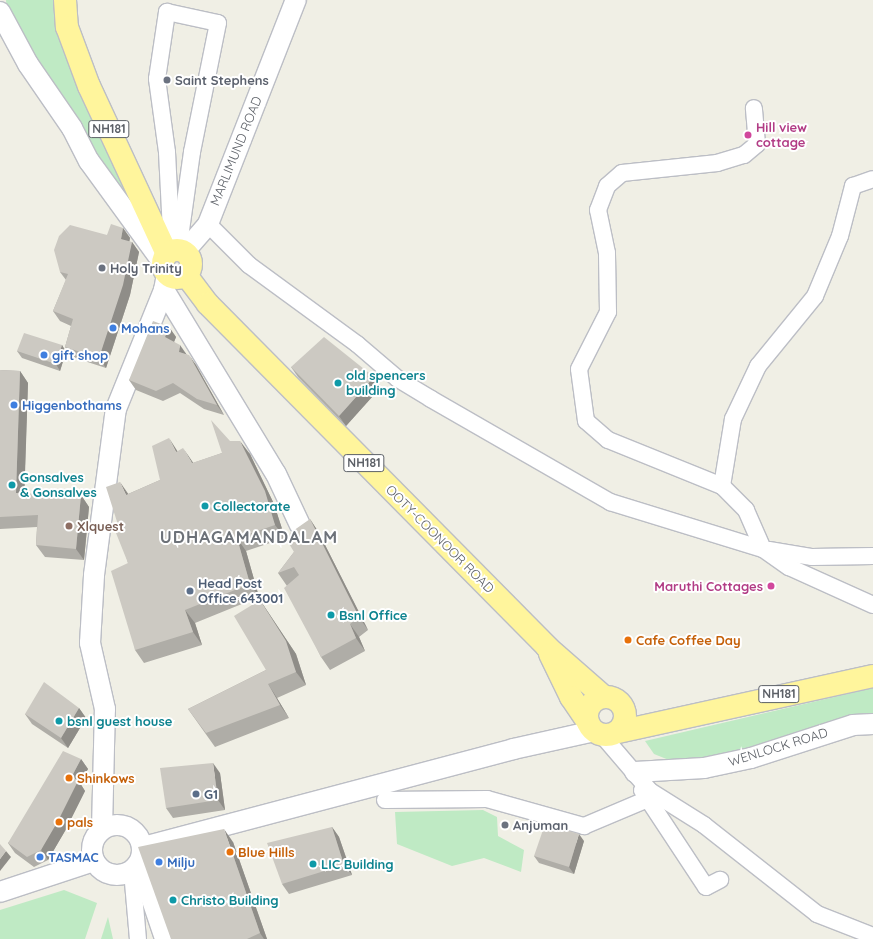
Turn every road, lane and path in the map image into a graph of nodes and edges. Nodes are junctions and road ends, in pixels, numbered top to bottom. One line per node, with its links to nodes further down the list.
1 (65, 0): 7 (highway, OOTY-COONOOR ROAD / NH181)
2 (296, 0): 6 (street, MARLIMUND ROAD)
3 (0, 16): 7 (street)
4 (754, 108): 8 (street)
5 (873, 179): 8 (street)
6 (208, 224): 7 (street, MARLIMUND ROAD); 10 (street)
7 (173, 264): 7 (street); 9 (street); 13 (highway, OOTY-COONOOR ROAD / NH181); 23 (street, MARLIMUND ROAD)
8 (722, 486): 10 (street)
9 (300, 525)
10 (763, 549): 11 (street); 12 (street)
11 (873, 556)
12 (873, 605)
13 (547, 647): 15 (highway, OOTY-COONOOR ROAD / NH181); 19 (highway, OOTY-COONOOR ROAD / NH181)
14 (873, 676): 17 (highway, NH181)
15 (604, 696): 16 (highway, NH181); 19 (highway)
16 (624, 708): 17 (highway, NH181); 19 (highway)
17 (685, 716): 19 (highway, NH181)
18 (873, 724): 20 (street, WENLOCK ROAD)
19 (601, 730): 20 (street); 24 (street)
20 (635, 772): 21 (street); 28 (street)
21 (648, 799): 22 (street); 26 (street)
22 (386, 800)
23 (102, 829): 24 (street); 25 (street)
24 (137, 860): 25 (street); 29 (street); 30 (street)
25 (94, 861): 27 (street)
26 (720, 880)
27 (0, 892)
28 (873, 936)
29 (138, 939)
30 (163, 939)

